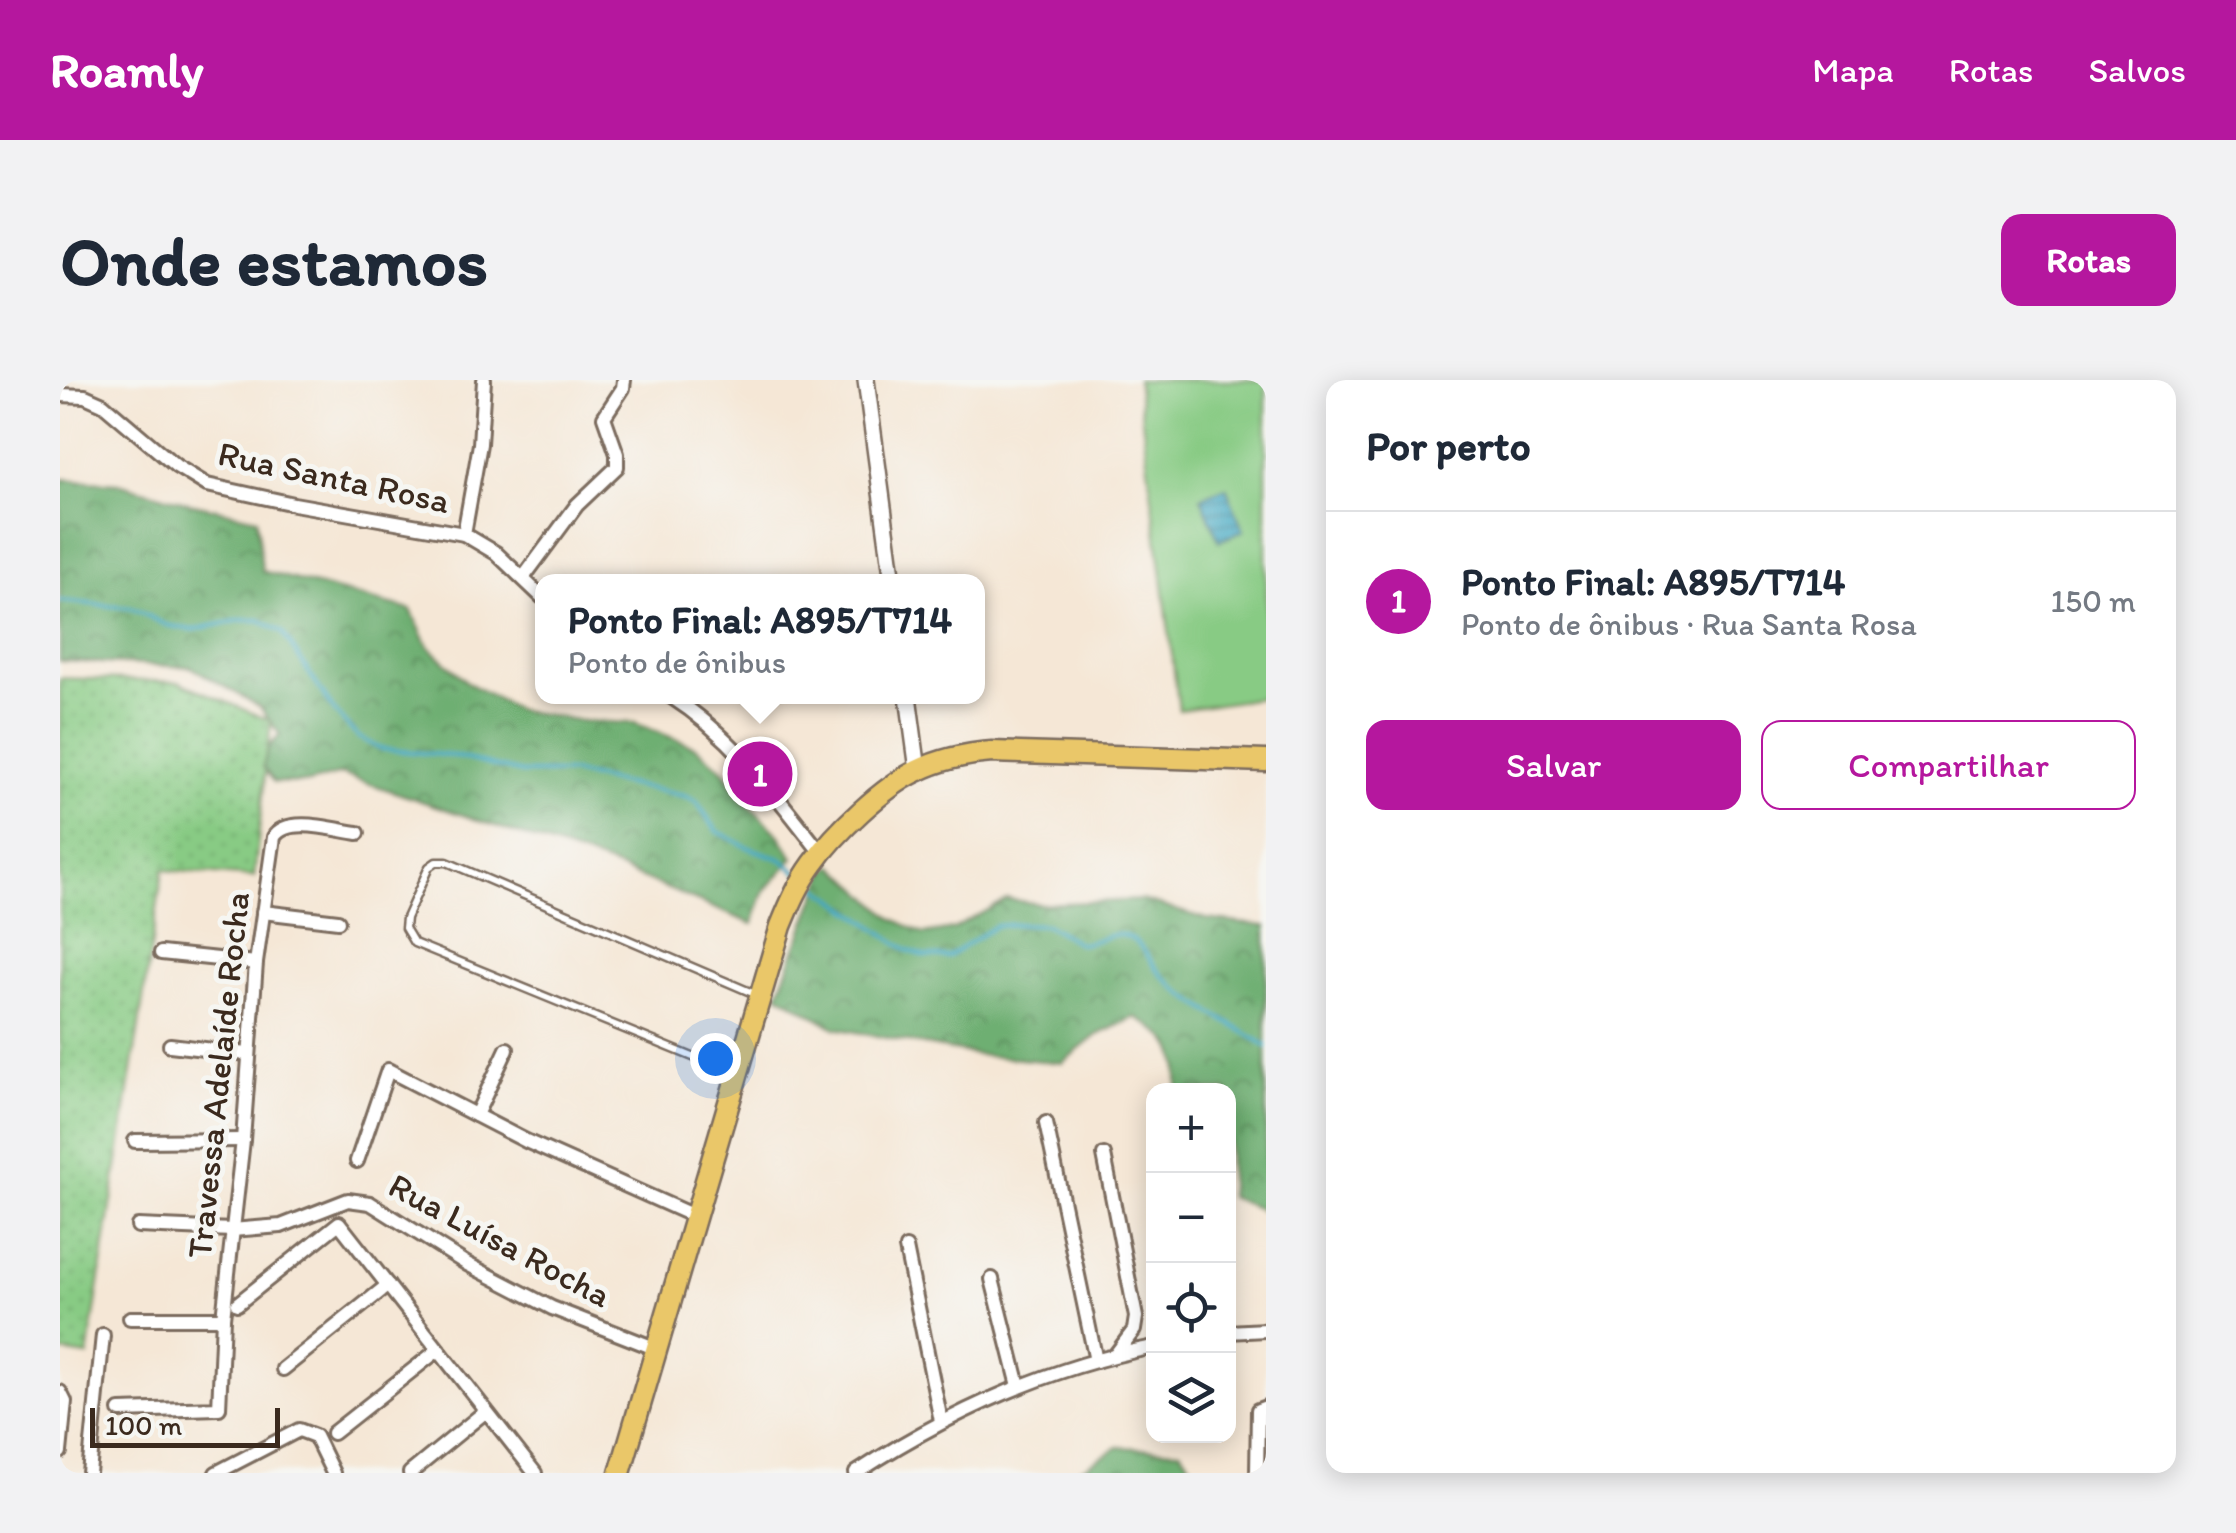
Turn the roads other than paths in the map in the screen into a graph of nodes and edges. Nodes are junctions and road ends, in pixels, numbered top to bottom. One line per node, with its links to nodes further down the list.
1 (484, 380): 5 (street)
2 (624, 380): 7 (street)
3 (866, 380): 6 (street)
4 (60, 394): 5 (street, Rua Santa Rosa)
5 (464, 534): 7 (street, Rua Santa Rosa)
6 (892, 574)
7 (523, 578): 8 (street, Rua Santa Rosa)
8 (535, 590)
9 (681, 704): 14 (street)
10 (909, 704): 12 (street)
11 (1266, 761): 12 (main road)
12 (918, 770): 14 (main road)
13 (358, 832): 15 (street, Travessa Adelaíde Rocha)
14 (817, 858): 19 (main road)
15 (262, 912): 16 (street); 18 (street, Travessa Adelaíde Rocha)
16 (338, 921)
17 (161, 953): 18 (street)
18 (256, 963): 22 (street, Travessa Adelaíde Rocha)
19 (760, 996): 23 (main road); 23 (lane)
20 (170, 1045): 22 (street)
21 (507, 1049): 24 (street)
22 (247, 1054): 27 (street, Travessa Adelaíde Rocha)
23 (738, 1075): 30 (main road)
24 (476, 1115): 29 (street); 30 (street)
25 (1046, 1123): 46 (street)
26 (135, 1140): 27 (street)
27 (242, 1140): 32 (street, Travessa Adelaíde Rocha)
28 (1104, 1155): 45 (street)
29 (357, 1161)
30 (696, 1217): 43 (main road)
31 (138, 1226): 32 (street, Rua Luísa Rocha)
32 (232, 1230): 38 (street, Travessa Adelaíde Rocha); 43 (street, Rua Luísa Rocha)
33 (906, 1248): 53 (street)
34 (992, 1279): 48 (street)
35 (388, 1285): 36 (street); 44 (street); 47 (street)
36 (237, 1304)
37 (130, 1318): 38 (street)
38 (223, 1318): 52 (street, Travessa Adelaíde Rocha)
39 (1266, 1330): 40 (street)
40 (1236, 1331)
41 (104, 1336): 56 (street)
42 (1146, 1348): 45 (street)
43 (657, 1349): 61 (main road)
44 (438, 1350): 51 (street); 54 (street)
45 (1116, 1354): 46 (street)
46 (1096, 1360): 48 (street)
47 (283, 1369)
48 (1019, 1386): 53 (street)
49 (60, 1392): 55 (street)
50 (1266, 1406): 63 (street)
51 (486, 1410): 59 (street); 60 (street)
52 (120, 1411)
53 (941, 1421): 62 (street)
54 (333, 1433)
55 (60, 1452)
56 (89, 1473)
57 (216, 1473): 58 (street)
58 (333, 1473)
59 (410, 1473)
60 (534, 1473)
61 (620, 1473)
62 (856, 1473)
63 (1257, 1473)

